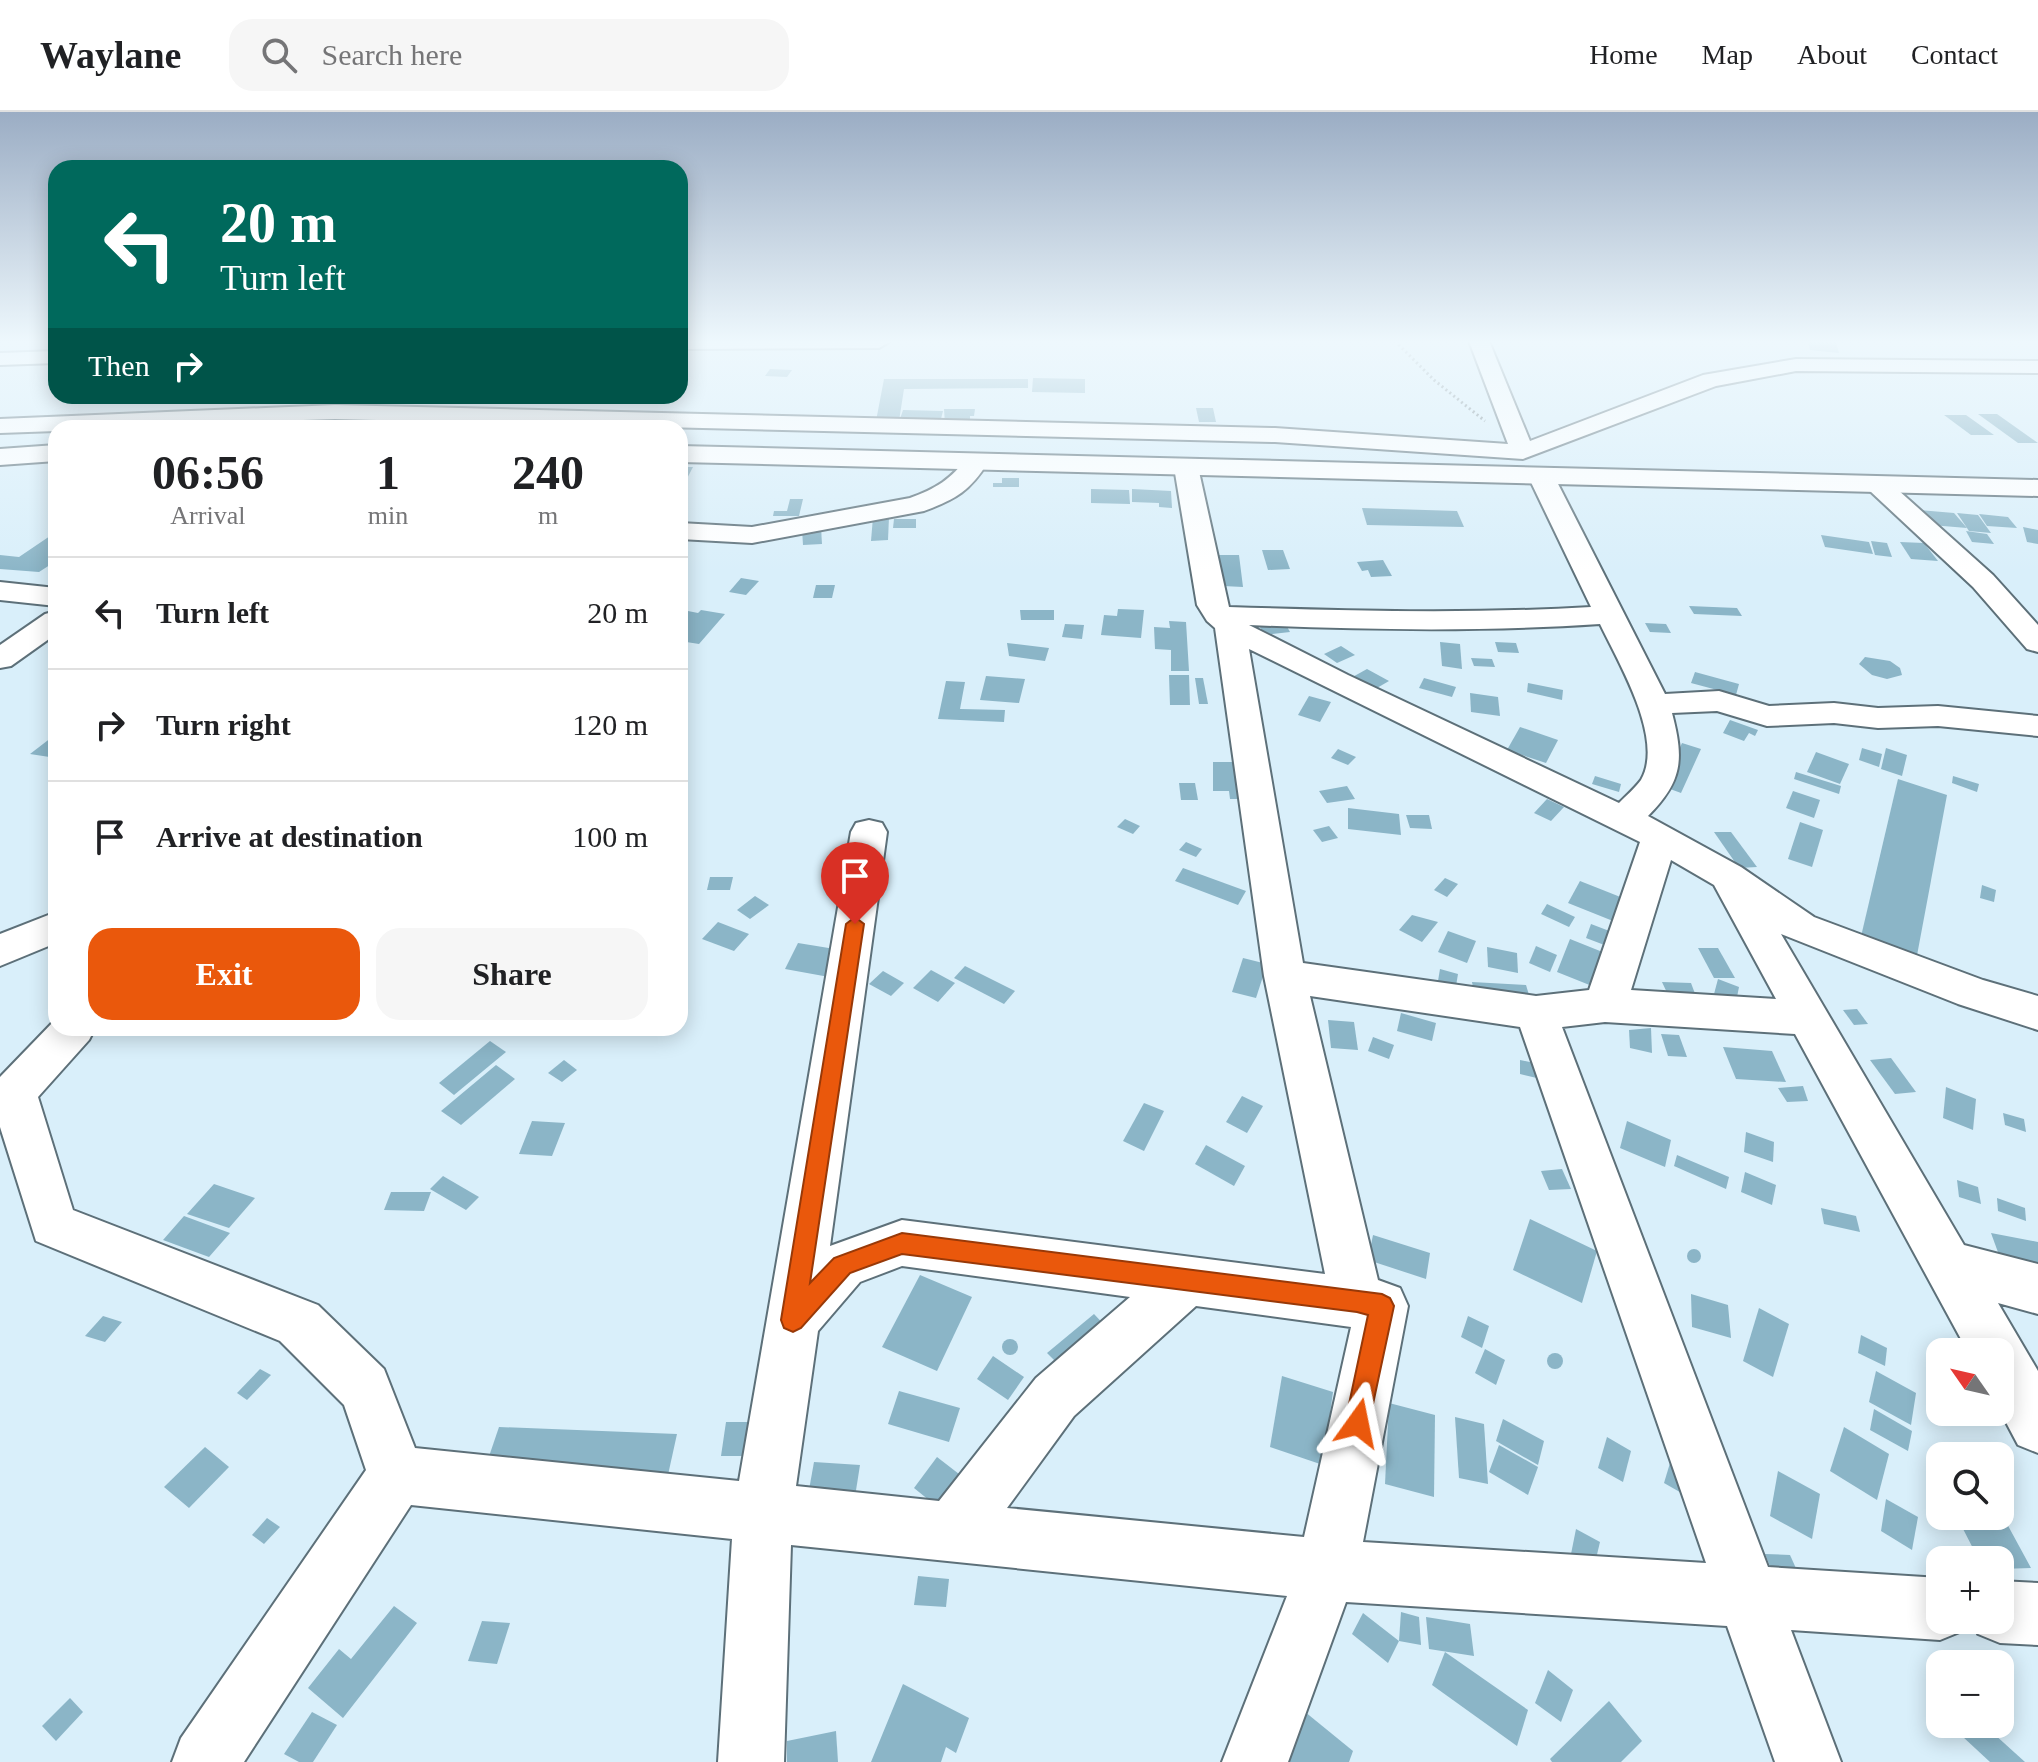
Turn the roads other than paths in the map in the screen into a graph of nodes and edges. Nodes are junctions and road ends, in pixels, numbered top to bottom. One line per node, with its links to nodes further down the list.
1 (191, 418): 5 (street)
2 (580, 418): 6 (street)
3 (1512, 418): 14 (street)
4 (1630, 418): 14 (street)
5 (144, 420)
6 (662, 420)
7 (688, 421): 14 (street)
8 (48, 424): 9 (street)
9 (0, 426)
10 (48, 454): 12 (main road)
11 (688, 454): 13 (main road)
12 (0, 457)
13 (976, 462): 15 (main road); 18 (street)
14 (1532, 464): 15 (main road); 16 (main road); 21 (street)
15 (1186, 467): 23 (street)
16 (1879, 486): 17 (main road); 25 (street)
17 (2034, 490)
18 (688, 531)
19 (0, 591): 20 (street)
20 (48, 614)
21 (1609, 615): 23 (street); 28 (street)
22 (48, 621): 26 (street)
23 (1224, 621): 30 (street); 36 (street)
24 (48, 622): 27 (street)
25 (2038, 643)
26 (0, 646)
27 (0, 659)
28 (1654, 704): 29 (street); 30 (street)
29 (2038, 726)
30 (1623, 819): 32 (street)
31 (869, 832): 47 (street)
32 (1660, 837): 33 (street); 37 (street)
33 (1728, 876): 39 (street); 40 (street)
34 (48, 930): 35 (street)
35 (0, 951)
36 (1285, 976): 38 (street); 46 (street)
37 (1605, 1005): 38 (street); 40 (street)
38 (1536, 1013): 55 (street)
39 (2038, 1013)
40 (1808, 1018): 43 (street)
41 (67, 1036): 42 (street)
42 (8, 1101): 51 (street)
43 (1948, 1265): 45 (street); 48 (street)
44 (1187, 1281): 46 (street); 47 (street); 53 (street)
45 (2038, 1289)
46 (1357, 1301): 54 (street)
47 (793, 1320): 52 (street)
48 (1989, 1338)
49 (2014, 1382): 50 (street)
50 (2038, 1425)
51 (397, 1475): 52 (street); 59 (street)
52 (763, 1514): 53 (street); 60 (street)
53 (951, 1533): 54 (street)
54 (1327, 1570): 55 (street); 61 (street)
55 (1748, 1599): 56 (street); 62 (street)
56 (1926, 1608)
57 (2014, 1613): 58 (street)
58 (2038, 1614)
59 (205, 1762)
60 (751, 1762)
61 (1255, 1762)
62 (1808, 1762)

